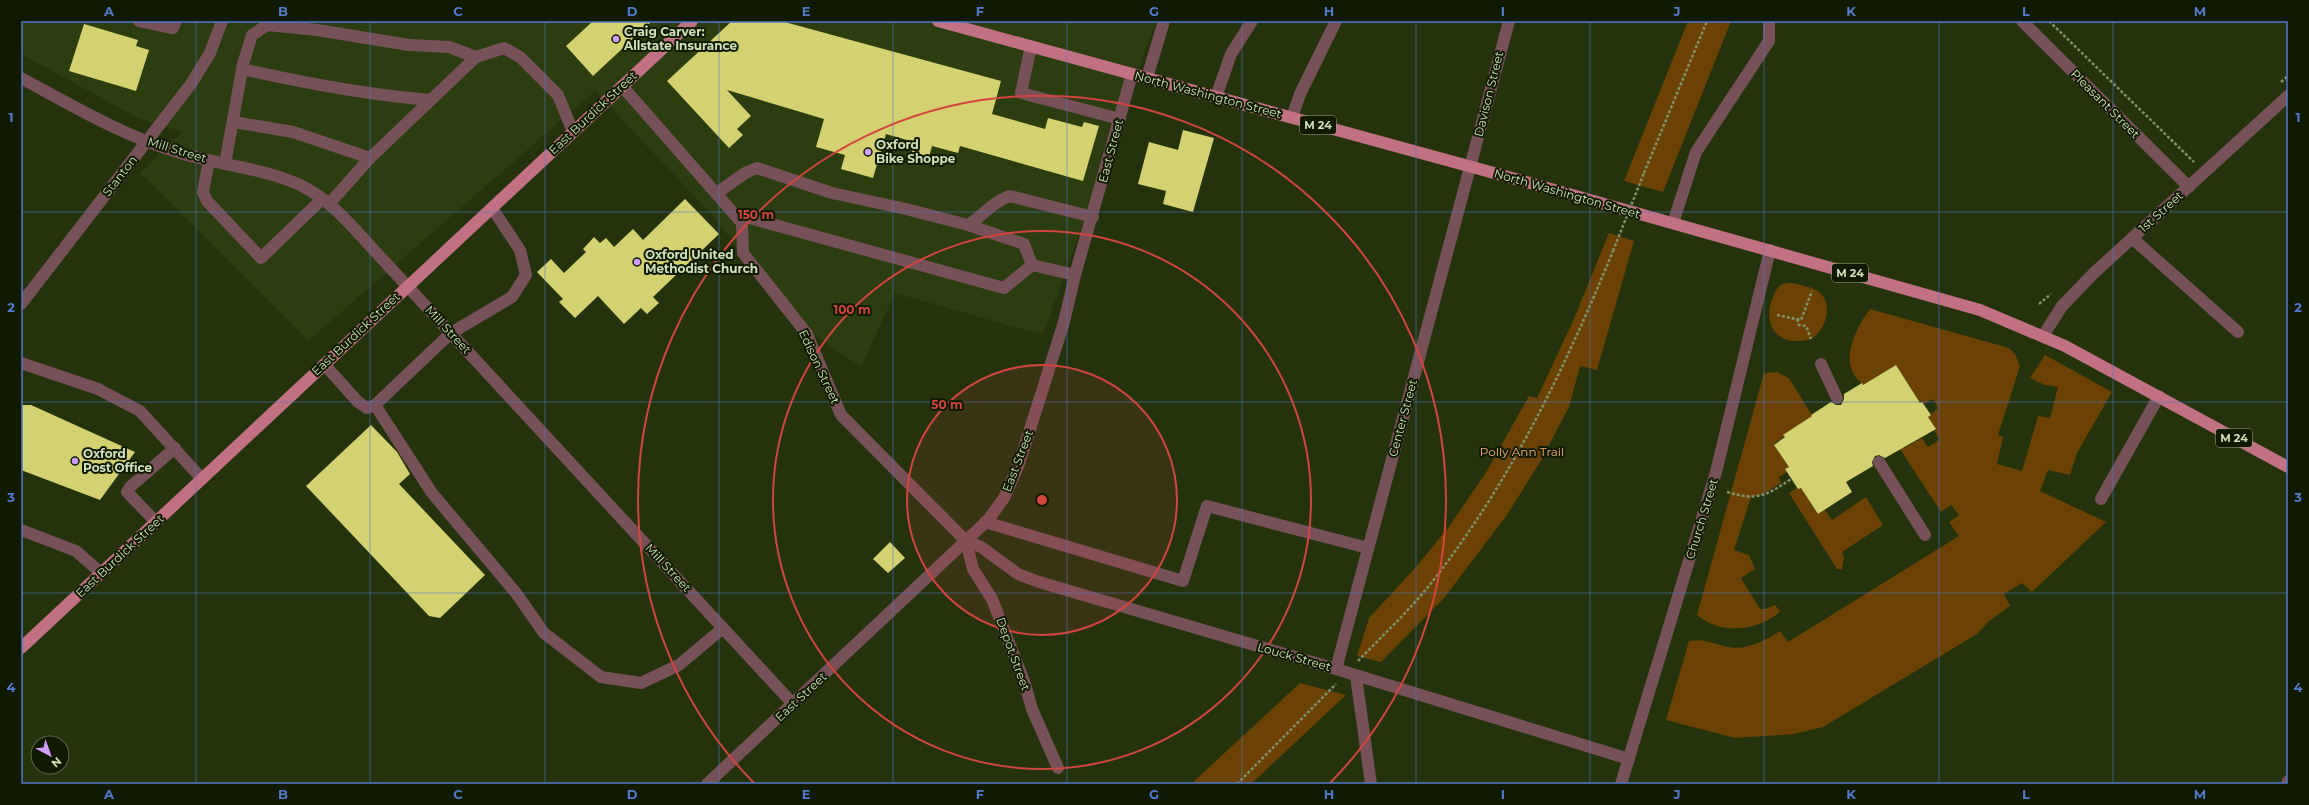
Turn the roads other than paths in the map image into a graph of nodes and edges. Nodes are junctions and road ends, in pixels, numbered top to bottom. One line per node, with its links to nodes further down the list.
1 (139, 21): 2 (street)
2 (176, 21)
3 (222, 21): 26 (street, Stanton)
4 (692, 21): 18 (main road, East Burdick Street)
5 (938, 21): 12 (main road, North Washington Street / M 24)
6 (1164, 21): 17 (street)
7 (1252, 21): 20 (street)
8 (1336, 21): 22 (street)
9 (1509, 21): 30 (street, Davison Street)
10 (1769, 21): 37 (street)
11 (2022, 21): 31 (street, Pleasant Street)
12 (1031, 46): 15 (main road, North Washington Street / M 24); 23 (street)
13 (476, 57): 14 (street); 21 (street); 25 (street)
14 (242, 69): 21 (street); 24 (street)
15 (1132, 74): 17 (main road, North Washington Street / M 24); 23 (street, East Street)
16 (21, 78): 26 (street, Mill Street)
17 (1147, 78): 20 (main road, North Washington Street / M 24)
18 (622, 86): 25 (main road, East Burdick Street); 32 (street, Edison Street)
19 (2288, 96): 31 (street, 1st Street)
20 (1216, 97): 22 (main road, North Washington Street / M 24)
21 (431, 100): 27 (street)
22 (1292, 117): 30 (main road, North Washington Street / M 24)
23 (1120, 119): 36 (street, East Street)
24 (234, 122): 27 (street); 29 (street)
25 (573, 132): 34 (main road, East Burdick Street)
26 (147, 141): 28 (street, Mill Street); 44 (street, Stanton)
27 (370, 158): 33 (street)
28 (209, 160): 29 (street, Mill Street); 33 (street)
29 (225, 164): 33 (street, Mill Street)
30 (1470, 167): 37 (main road, North Washington Street / M 24); 64 (street, Center Street)
31 (2189, 187): 39 (street, 1st Street)
32 (716, 193): 35 (street, Edison Street); 38 (street)
33 (325, 202): 43 (street, Mill Street)
34 (492, 208): 43 (main road, East Burdick Street); 46 (street)
35 (735, 214): 41 (street); 63 (street, Edison Street)
36 (1093, 217): 38 (street); 42 (street, East Street)
37 (1673, 223): 40 (main road, North Washington Street / M 24)
38 (968, 226): 41 (street)
39 (2132, 238): 45 (street); 47 (street, 1st Street)
40 (1770, 250): 47 (main road, North Washington Street / M 24); 70 (street, Church Street)
41 (1032, 265): 42 (street)
42 (1075, 275): 60 (street, East Street)
43 (408, 286): 46 (street, Mill Street); 48 (main road, East Burdick Street)
44 (21, 304)
45 (2238, 332)
46 (451, 333): 53 (street); 66 (street, Mill Street)
47 (2042, 336): 51 (main road, North Washington Street / M 24)
48 (324, 364): 53 (street); 57 (main road, East Burdick Street)
49 (1821, 364): 52 (street)
50 (24, 366): 54 (street)
51 (2159, 396): 56 (main road, North Washington Street / M 24); 58 (street)
52 (1837, 398)
53 (375, 405): 66 (street)
54 (175, 448): 57 (street); 59 (street)
55 (1879, 462): 62 (street)
56 (2288, 467)
57 (202, 479): 59 (main road, East Burdick Street)
58 (2101, 499)
59 (156, 522): 65 (main road, East Burdick Street)
60 (985, 522): 63 (street, East Street); 64 (street)
61 (21, 530): 65 (street)
62 (1925, 535)
63 (966, 541): 68 (street, Louck Street); 69 (street, East Street); 71 (street, Depot Street)
64 (1368, 548): 68 (street, Center Street)
65 (101, 573): 67 (main road, East Burdick Street)
66 (723, 628): 69 (street, Mill Street)
67 (21, 648)
68 (1346, 673): 70 (street, Louck Street); 73 (street)
69 (793, 704): 72 (street, East Street)
70 (1629, 759): 74 (street, Church Street)
71 (1058, 768)
72 (707, 784)
73 (1371, 784)
74 (1621, 784)

